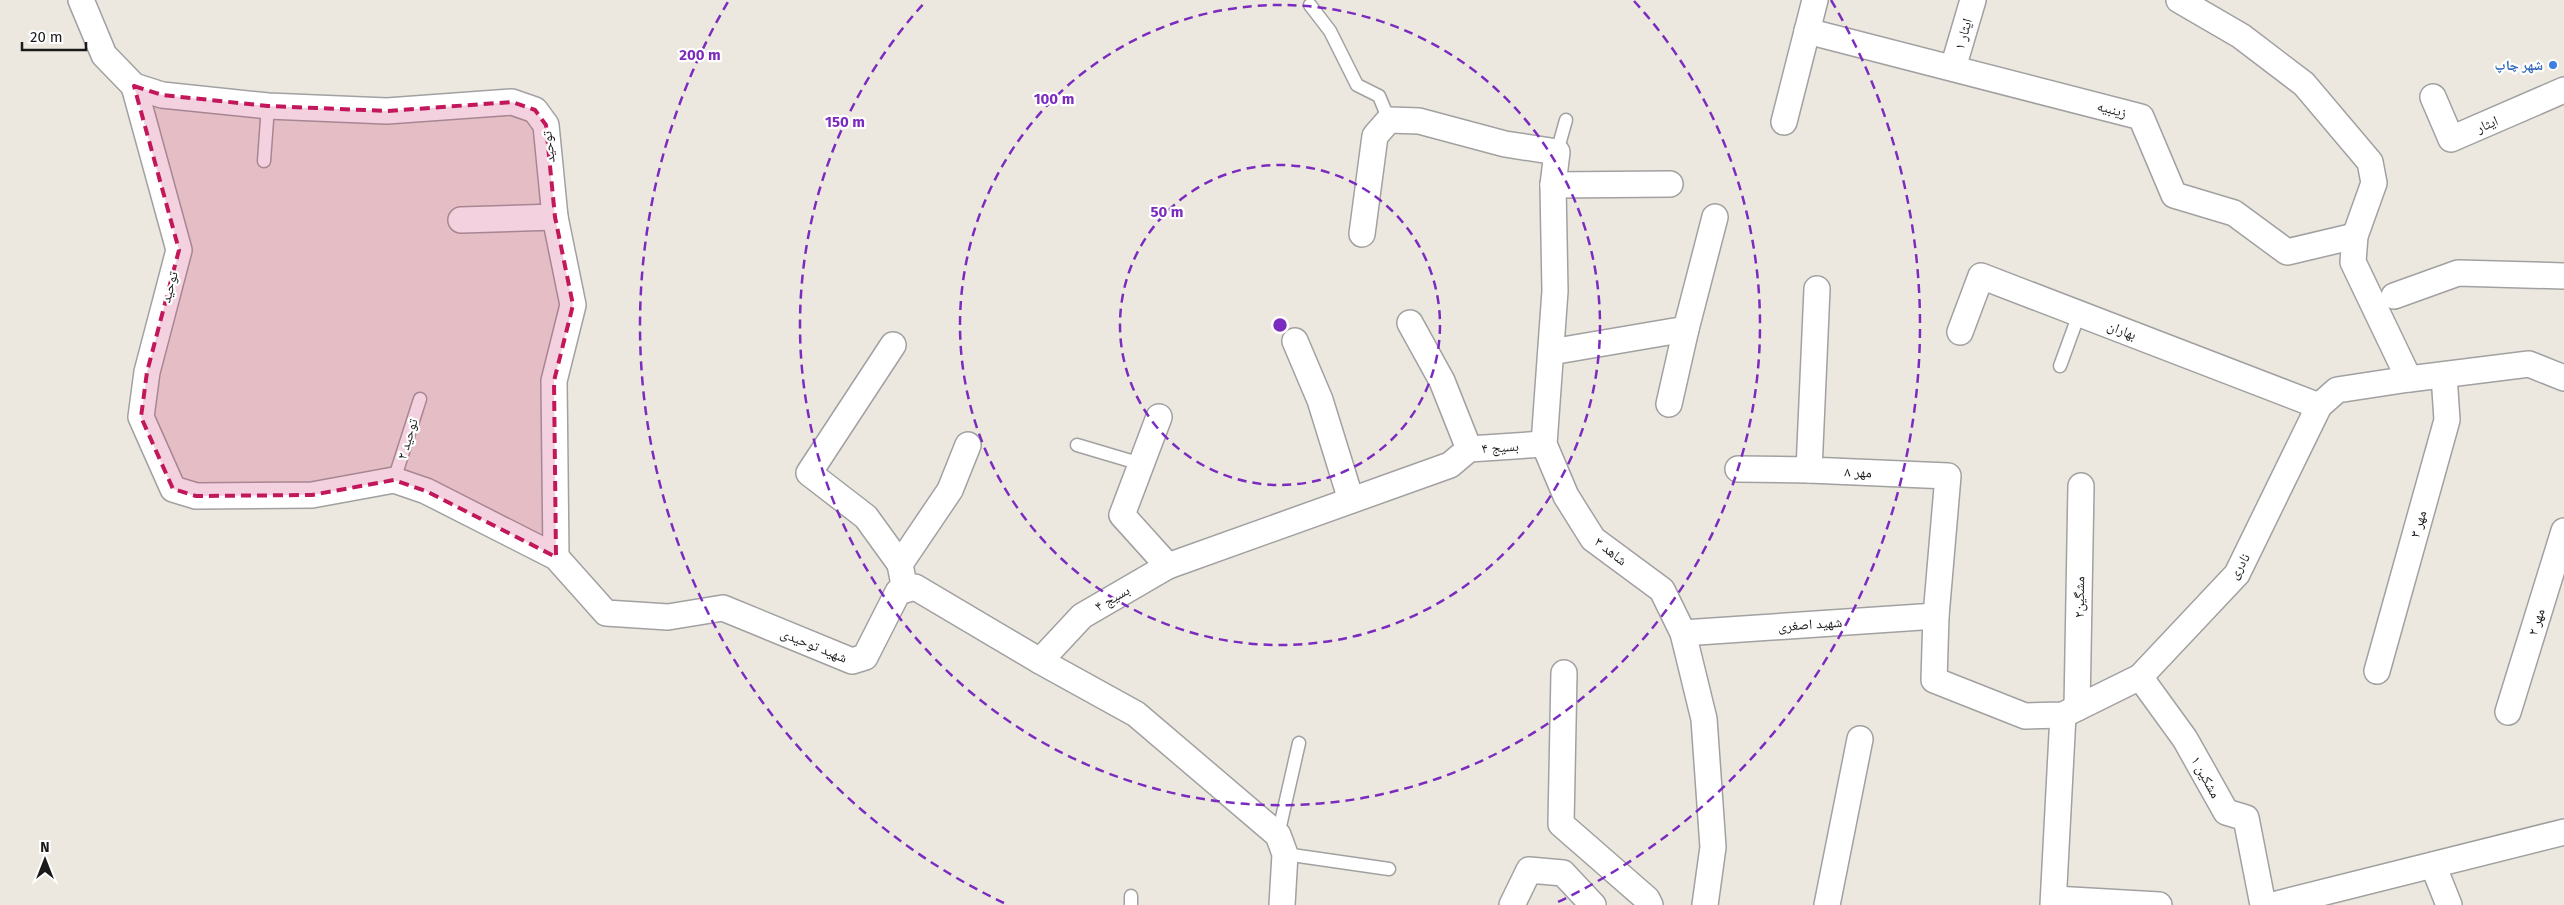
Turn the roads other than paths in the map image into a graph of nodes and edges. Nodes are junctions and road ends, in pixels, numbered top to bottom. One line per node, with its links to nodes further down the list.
1 (81, 0): 8 (street, توحید)
2 (1815, 0): 6 (street)
3 (1973, 0): 7 (street, ایثار ۱)
4 (2179, 0): 23 (street)
5 (1310, 5): 12 (lane)
6 (1807, 31): 7 (street, زینبیه); 14 (street)
7 (1953, 68): 23 (street, زینبیه)
8 (134, 86): 11 (street, توحید); 49 (street, توحید)
9 (2564, 90): 10 (street, ایثار)
10 (2433, 97)
11 (268, 106): 16 (lane); 19 (street, توحید)
12 (1388, 120): 15 (street); 22 (street)
13 (1566, 120): 15 (lane)
14 (1784, 122)
15 (1557, 152): 18 (street, شاهد ۳)
16 (264, 161)
17 (1670, 184): 18 (street)
18 (1553, 185): 33 (street, شاهد ۳)
19 (555, 216): 21 (street); 53 (street, توحید)
20 (1715, 216): 29 (street)
21 (461, 220)
22 (1362, 234)
23 (2355, 236): 37 (street)
24 (2564, 276): 26 (street)
25 (1817, 289): 48 (street)
26 (2394, 296)
27 (2079, 314): 30 (street, بهاران); 34 (lane); 40 (street, بهاران)
28 (1410, 323): 45 (street)
29 (1686, 329): 33 (street); 39 (street)
30 (1960, 332)
31 (1295, 341): 51 (street)
32 (894, 345): 54 (street)
33 (1551, 352): 42 (street, شاهد ۳)
34 (2060, 366)
35 (2444, 374): 36 (street, نادری); 37 (street, نادری); 60 (street, مهر ۳)
36 (2564, 378)
37 (2409, 379): 40 (street, نادری)
38 (420, 399): 49 (lane, توحید ۲)
39 (1669, 404)
40 (2319, 406): 62 (street, نادری)
41 (1159, 417): 46 (street)
42 (1544, 444): 45 (street, بسیج ۴); 58 (street, شاهد ۳)
43 (968, 445): 54 (street)
44 (1077, 445): 46 (lane)
45 (1469, 449): 51 (street, بسیج ۴)
46 (1141, 464): 55 (street)
47 (1738, 469): 48 (street)
48 (1809, 470): 57 (street, مهر ۸)
49 (394, 480): 53 (street)
50 (2081, 486): 63 (street, مشگین۲)
51 (1351, 500): 55 (street, بسیج ۴)
52 (2564, 531): 64 (street, مهر ۲)
53 (556, 557): 56 (street, شهید توحیدی)
54 (900, 564): 56 (street)
55 (1168, 566): 59 (street, بسیج ۴)
56 (906, 590): 59 (street)
57 (1936, 616): 58 (street, شهید اصغری); 63 (street, نادری)
58 (1683, 633): 77 (street, شاهد ۳)
59 (1040, 661): 68 (street)
60 (2377, 671)
61 (1564, 673): 76 (street)
62 (2140, 677): 63 (street, نادری); 80 (street, مشکین ۱)
63 (2070, 711): 72 (street, مشگین۲)
64 (2508, 712)
65 (1860, 739): 78 (street)
66 (1299, 743): 68 (lane)
67 (2564, 832): 69 (street)
68 (1282, 845): 70 (lane); 73 (street)
69 (2433, 865): 71 (street); 82 (street)
70 (1388, 869)
71 (2332, 898): 81 (street)
72 (2053, 902): 79 (street)
73 (1282, 905)
74 (1512, 905): 75 (street)
75 (1593, 905)
76 (1650, 905)
77 (1705, 905)
78 (1827, 905)
79 (2159, 905)
80 (2263, 905)
81 (2273, 905)
82 (2449, 905)

